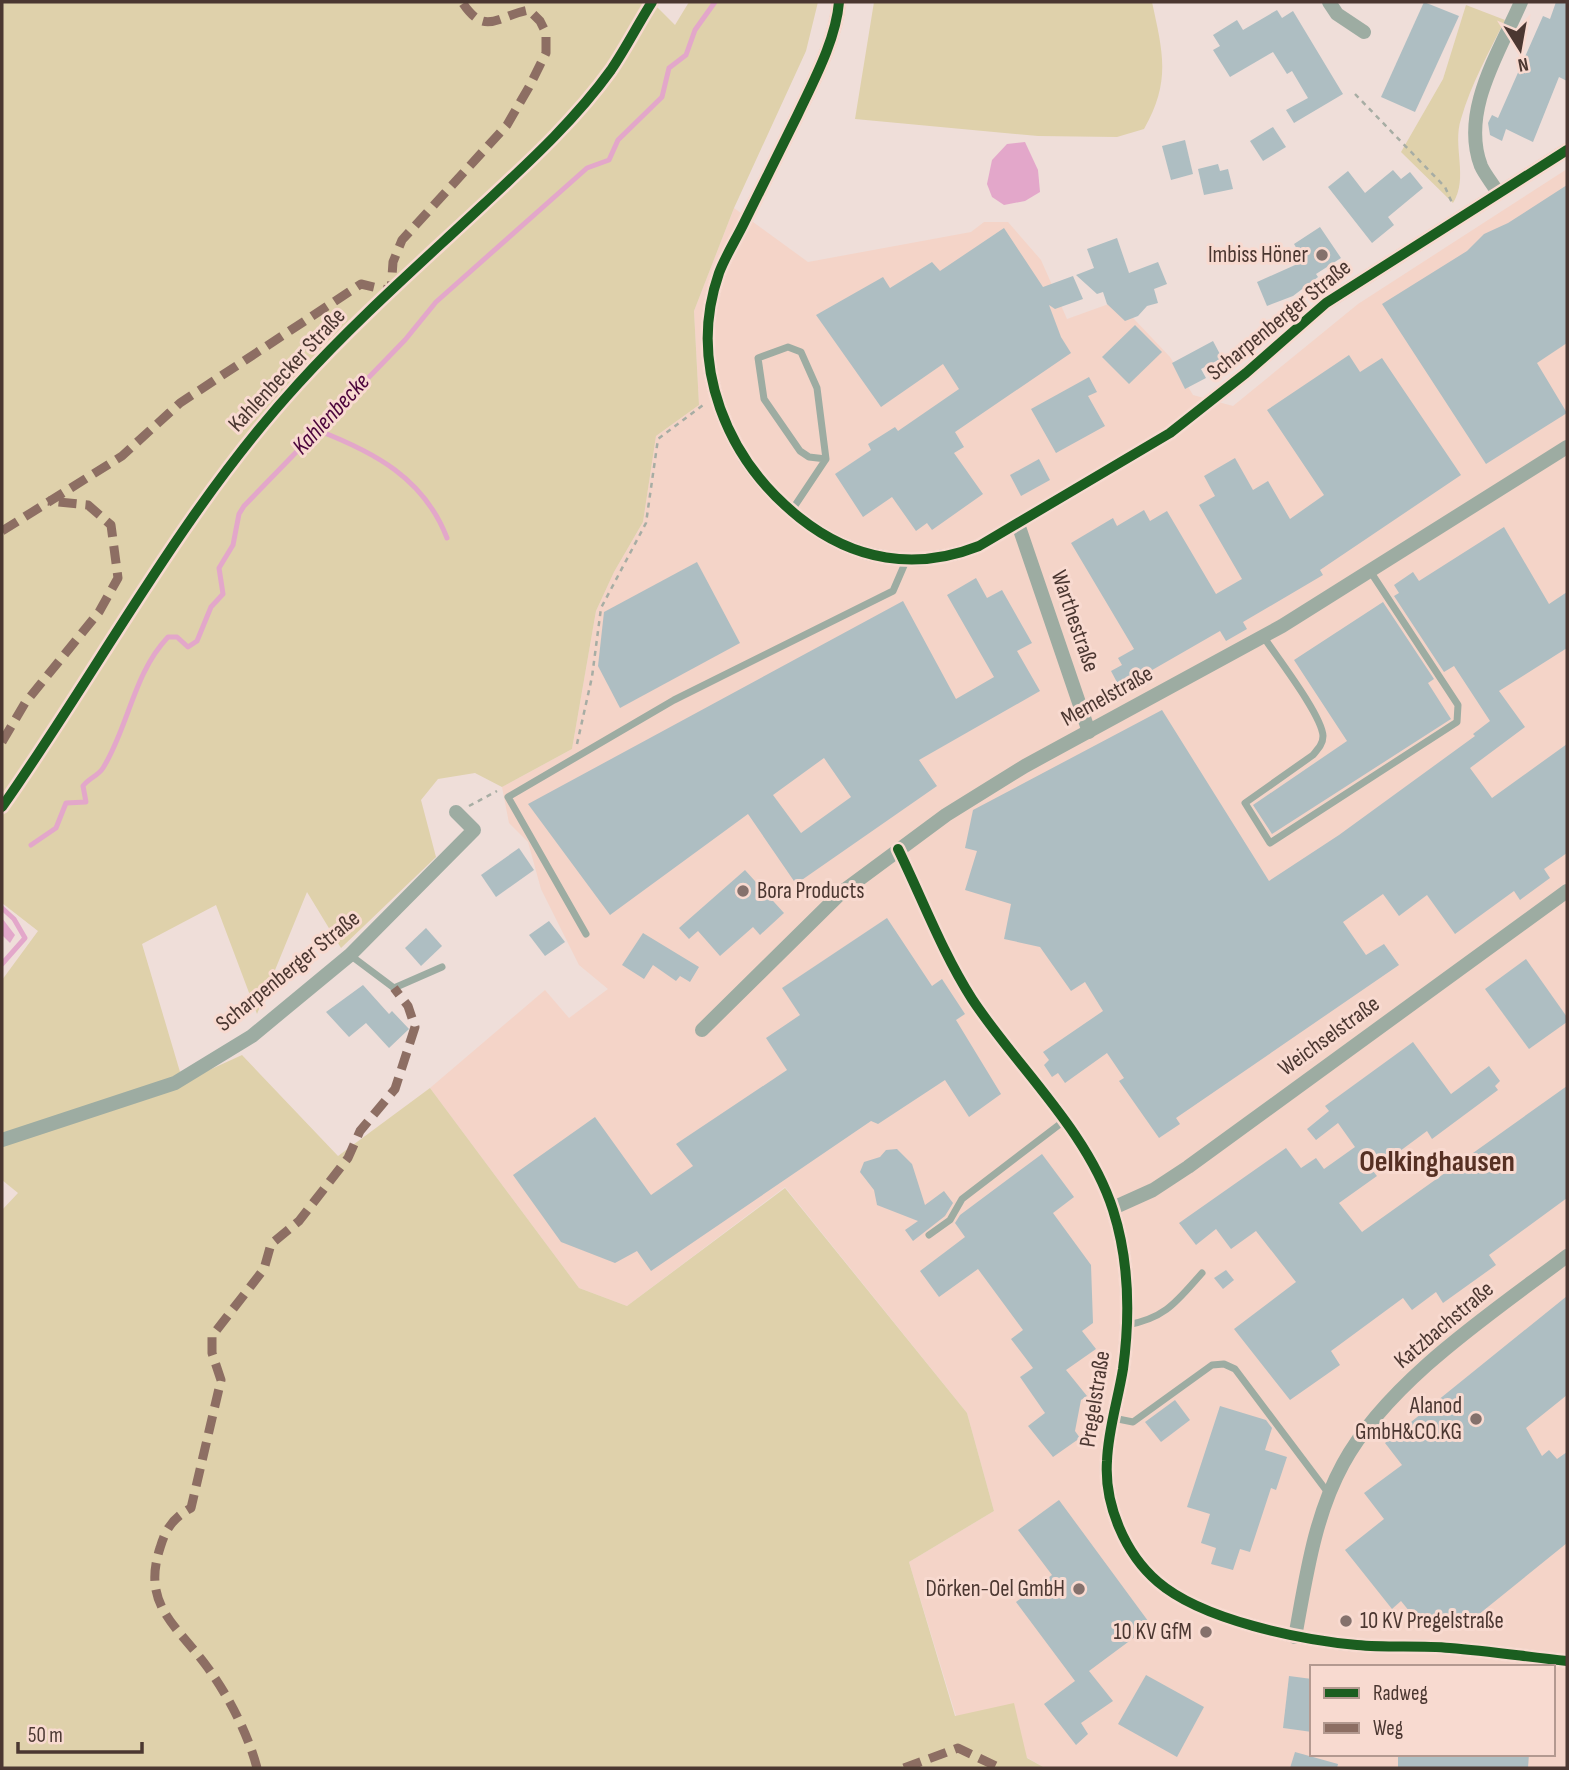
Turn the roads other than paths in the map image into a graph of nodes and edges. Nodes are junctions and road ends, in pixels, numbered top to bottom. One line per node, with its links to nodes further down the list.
1 (652, 2): 16 (street, Kahlenbecker Straße)
2 (839, 2): 10 (street)
3 (1329, 2): 5 (street)
4 (1521, 2): 7 (street)
5 (1364, 32)
6 (1567, 150): 7 (street, Scharpenberger Straße)
7 (1498, 193): 11 (street, Scharpenberger Straße)
8 (1567, 447): 13 (street, Memelstraße)
9 (826, 458): 9 (lane); 10 (lane)
10 (791, 511): 12 (street)
11 (1018, 524): 12 (street); 15 (street, Warthestraße)
12 (906, 561): 20 (lane)
13 (1370, 571): 14 (street, Memelstraße); 14 (lane)
14 (1263, 636): 15 (street, Memelstraße)
15 (1089, 732): 18 (street, Memelstraße)
16 (2, 807)
17 (456, 812): 21 (street, Scharpenberger Straße)
18 (898, 849): 23 (street, Memelstraße); 24 (street, Pregelstraße)
19 (1567, 891): 26 (street, Weichselstraße)
20 (586, 934)
21 (350, 955): 22 (lane); 25 (street, Scharpenberger Straße)
22 (442, 967)
23 (702, 1030)
24 (1064, 1121): 26 (street, Pregelstraße); 27 (lane)
25 (2, 1140)
26 (1113, 1208): 30 (street, Pregelstraße)
27 (929, 1235)
28 (1567, 1256): 32 (street, Katzbachstraße)
29 (1202, 1273): 30 (lane)
30 (1126, 1325): 31 (street, Pregelstraße)
31 (1113, 1418): 32 (lane); 33 (street, Pregelstraße)
32 (1329, 1495): 33 (street, Katzbachstraße)
33 (1295, 1637): 34 (street, Pregelstraße)
34 (1567, 1661)

